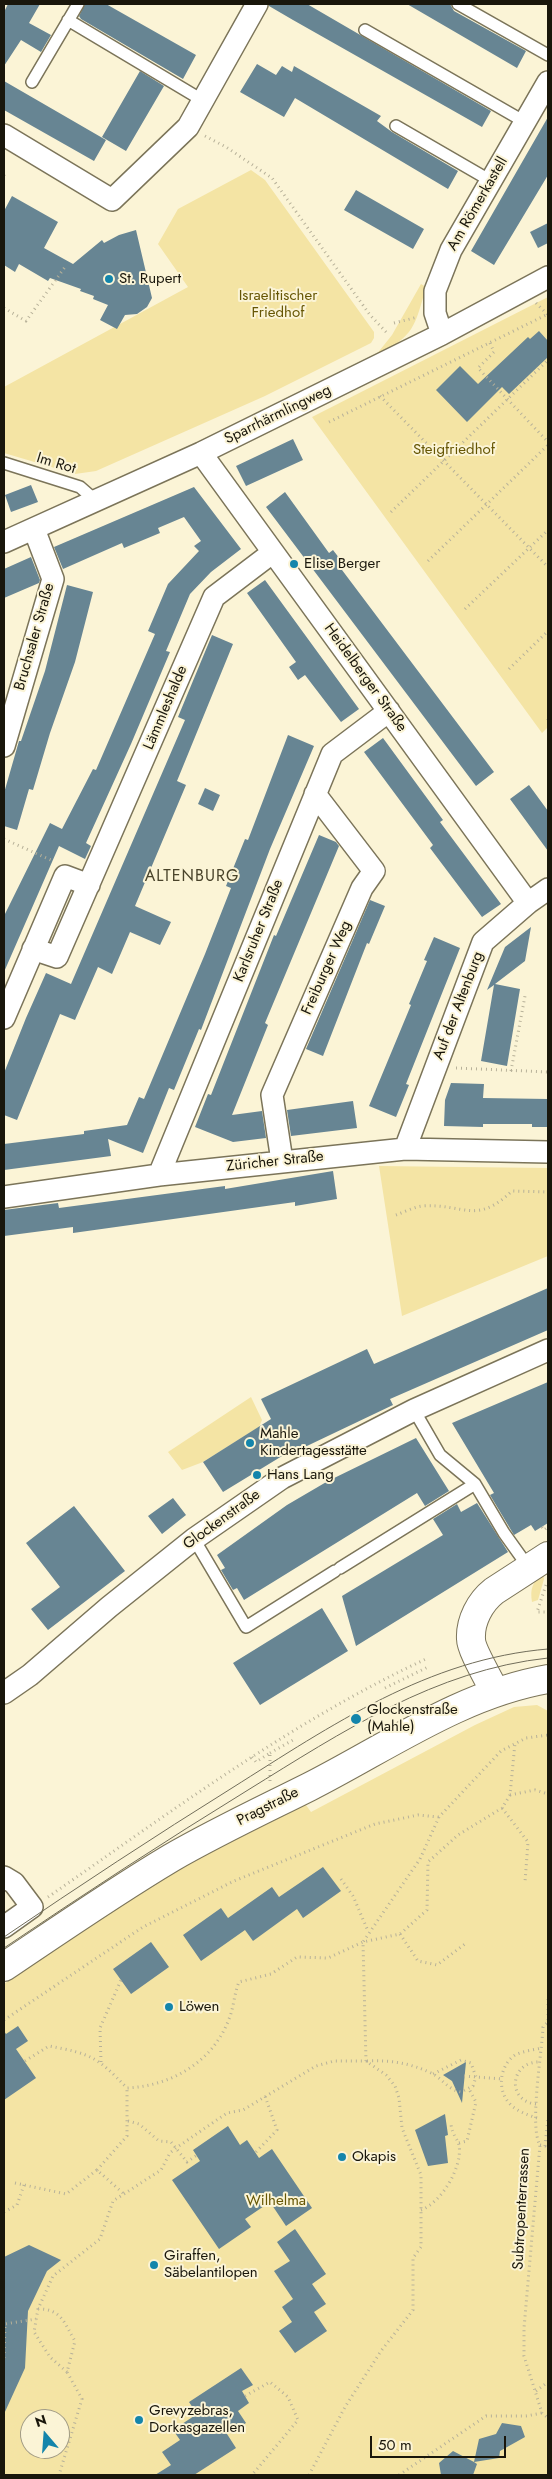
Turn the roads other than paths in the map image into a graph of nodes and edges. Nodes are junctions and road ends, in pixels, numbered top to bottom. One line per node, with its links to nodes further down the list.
1 (78, 4): 4 (lane)
2 (257, 4): 9 (street)
3 (458, 4): 6 (lane)
4 (68, 20): 7 (lane); 9 (lane)
5 (365, 30): 10 (lane)
6 (548, 55)
7 (32, 82)
8 (548, 82): 10 (street, Am Römerkastell)
9 (202, 100): 12 (street)
10 (525, 122): 13 (street, Am Römerkastell)
11 (396, 126): 13 (lane)
12 (4, 135)
13 (491, 181): 15 (street, Am Römerkastell)
14 (548, 277): 15 (street, Sparrhärmlingweg)
15 (442, 334): 16 (street, Sparrhärmlingweg)
16 (202, 453): 18 (street, Sparrhärmlingweg); 21 (street, Heidelberger Straße)
17 (4, 463): 18 (lane, Im Rot)
18 (96, 501): 19 (street, Sparrhärmlingweg)
19 (34, 529): 20 (street, Sparrhärmlingweg); 23 (street, Bruchsaler Straße)
20 (4, 542)
21 (272, 553): 22 (street, Heidelberger Straße); 27 (street, Lämmleshalde)
22 (389, 711): 24 (street, Karlsruher Straße); 26 (street, Heidelberger Straße)
23 (4, 746)
24 (315, 794): 30 (street, Freiburger Weg); 31 (street, Karlsruher Straße)
25 (548, 889): 26 (street, Auf der Altenburg)
26 (528, 903): 28 (street, Auf der Altenburg)
27 (4, 1018)
28 (405, 1149): 29 (street, Züricher Straße); 30 (street, Züricher Straße)
29 (548, 1152)
30 (282, 1161): 31 (street, Züricher Straße)
31 (158, 1175): 32 (street, Züricher Straße)
32 (4, 1197)
33 (548, 1350): 34 (street, Glockenstraße)
34 (414, 1410): 35 (lane); 36 (street, Glockenstraße)
35 (475, 1484): 36 (lane); 37 (lane)
36 (194, 1539): 40 (street, Glockenstraße)
37 (542, 1567): 39 (main road)
38 (548, 1679): 39 (main road, Pragstraße)
39 (495, 1692): 43 (main road, Pragstraße)
40 (4, 1693)
41 (4, 1877): 42 (street)
42 (4, 1927)
43 (4, 1967)

